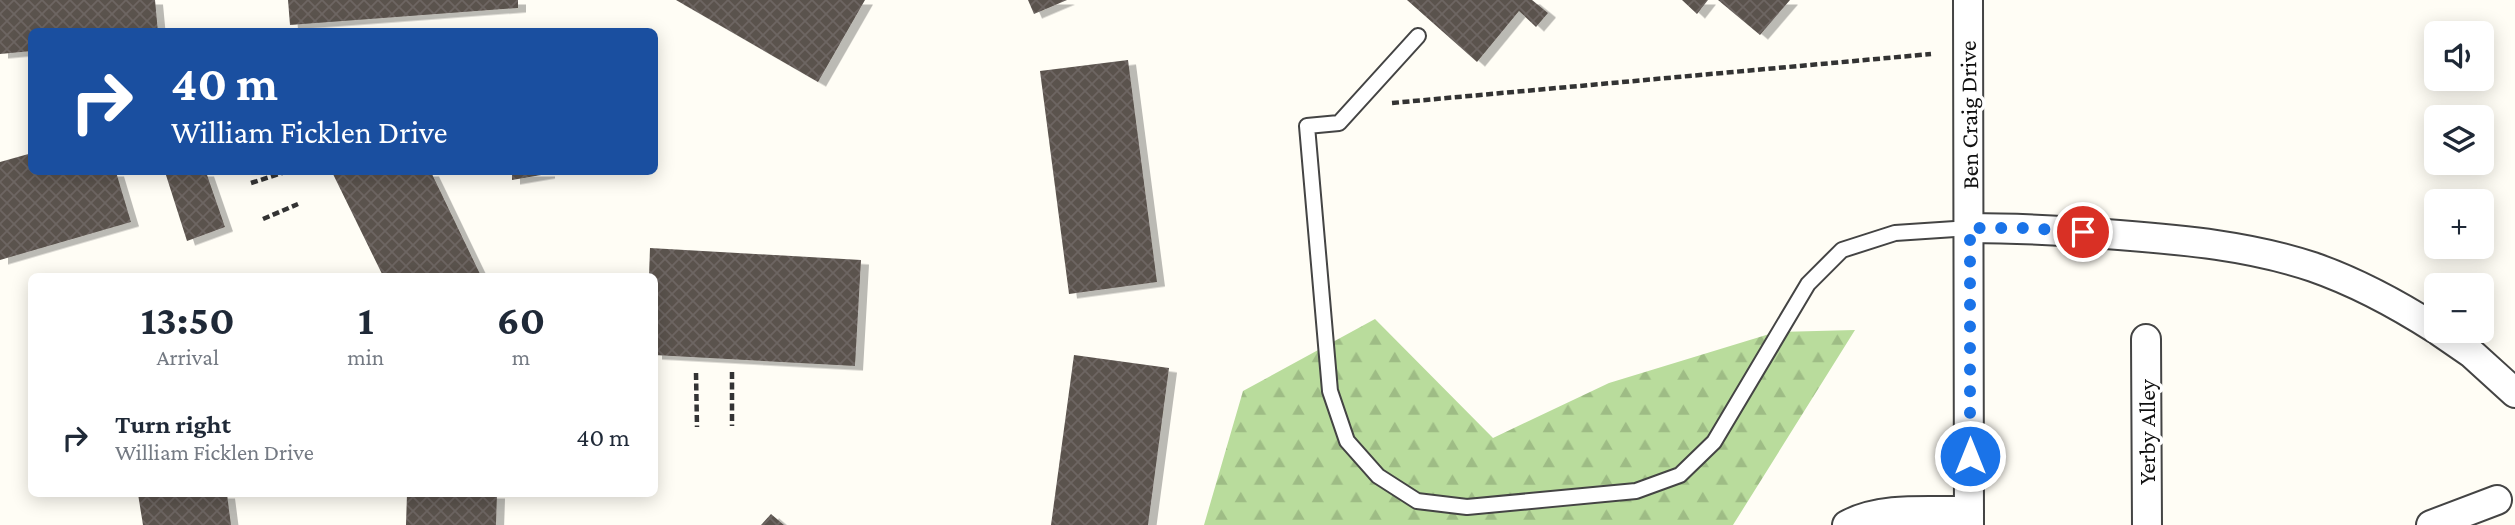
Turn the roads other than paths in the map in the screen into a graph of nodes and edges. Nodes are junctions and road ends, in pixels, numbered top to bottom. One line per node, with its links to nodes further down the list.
1 (1968, 0): 3 (street, Ben Craig Drive)
2 (1418, 36): 3 (lane)
3 (1970, 228): 4 (street); 9 (street, Ben Craig Drive)
4 (2424, 321)
5 (2147, 339): 11 (street, Yerby Alley)
6 (2456, 343): 7 (street)
7 (2515, 393)
8 (2497, 500): 12 (street)
9 (1969, 518): 10 (street)
10 (1847, 525)
11 (2147, 525)
12 (2431, 525)

